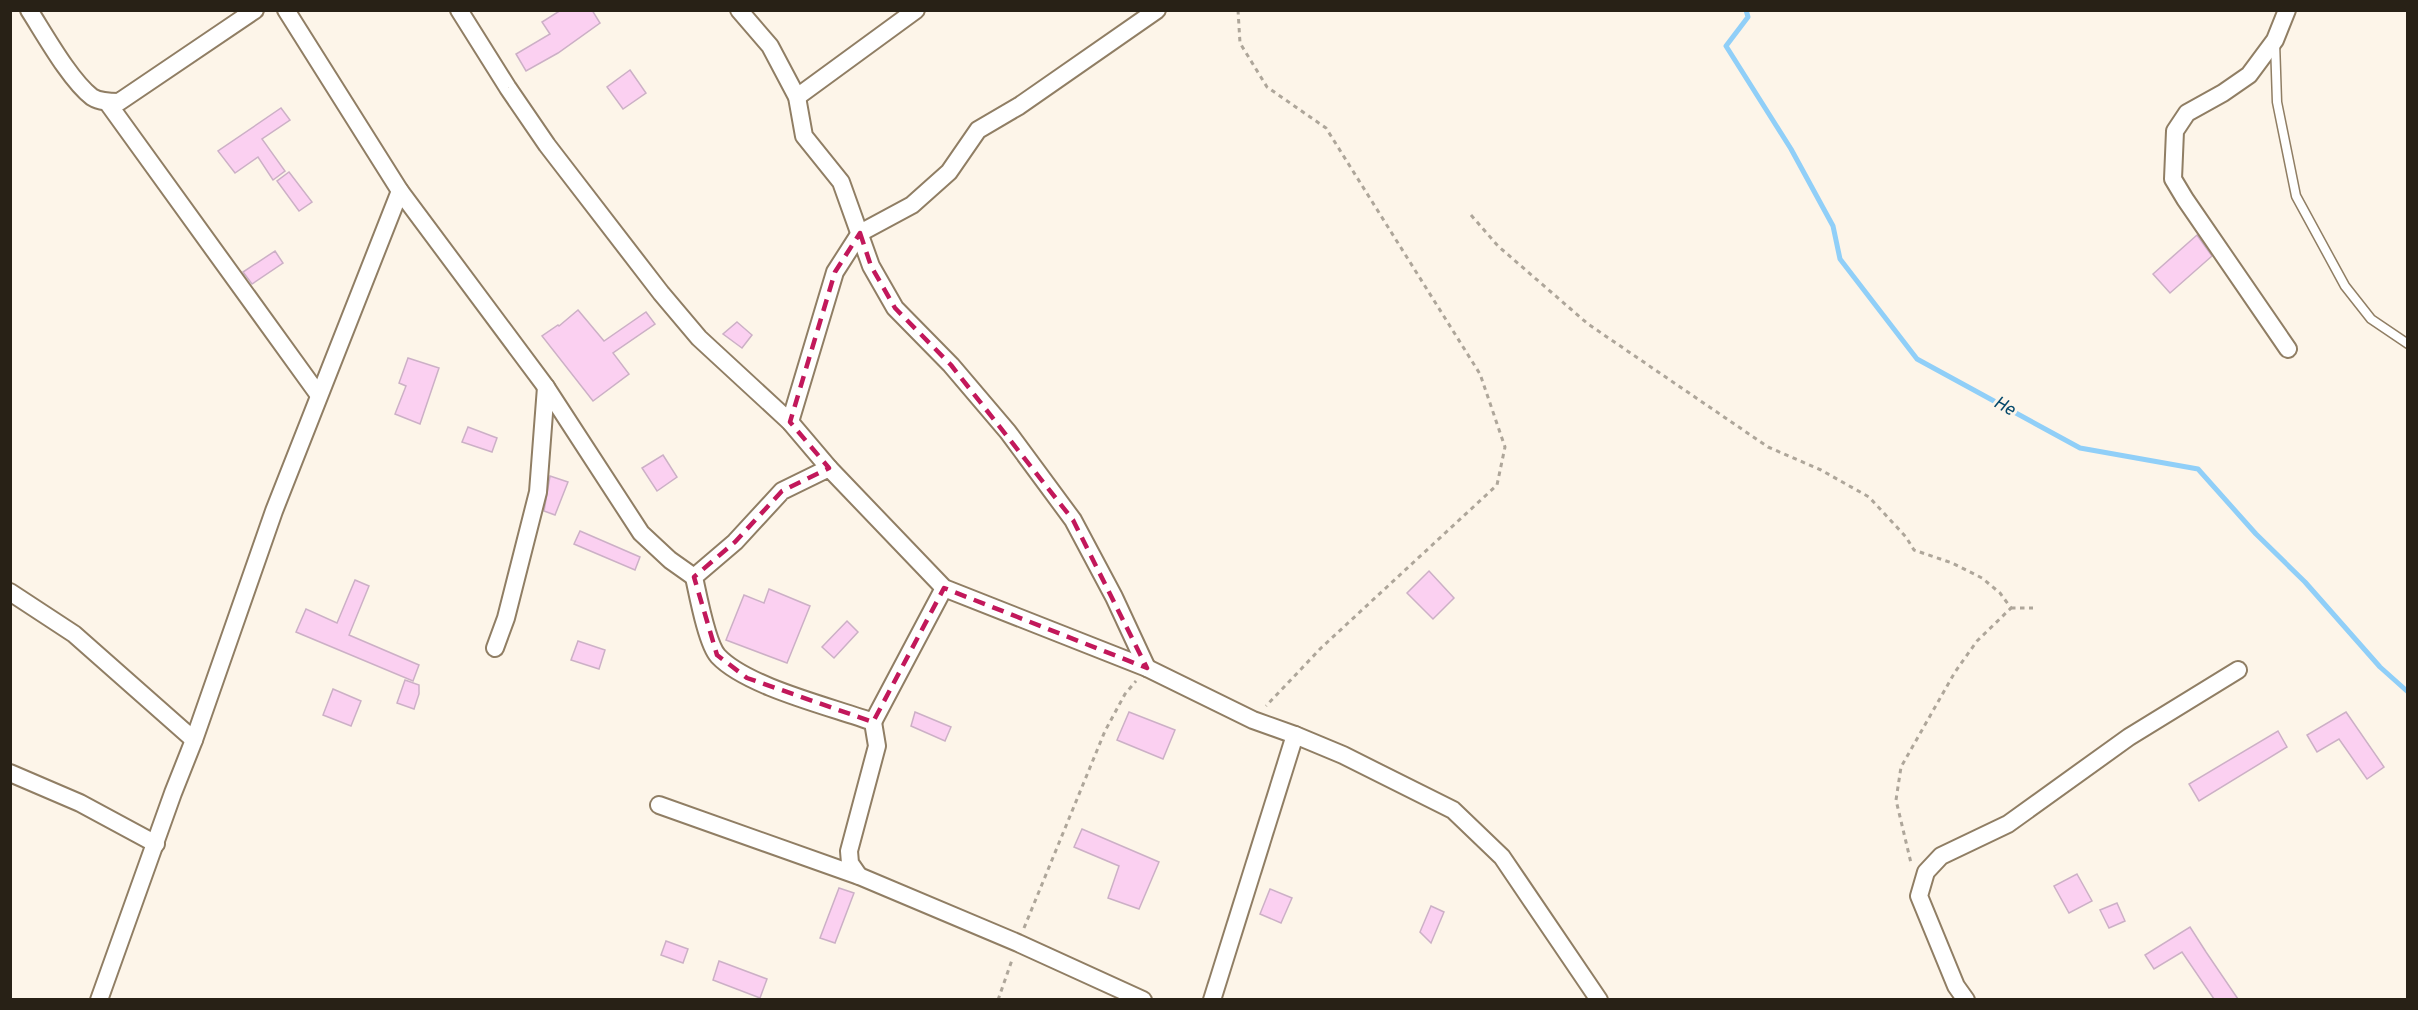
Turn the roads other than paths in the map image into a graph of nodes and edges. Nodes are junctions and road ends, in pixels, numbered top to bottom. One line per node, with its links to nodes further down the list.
1 (29, 10): 11 (street)
2 (255, 10): 11 (street)
3 (286, 10): 12 (street)
4 (459, 10): 18 (street)
5 (739, 10): 10 (street)
6 (916, 10): 10 (street)
7 (1157, 10): 13 (street)
8 (2287, 10): 9 (street)
9 (2275, 40): 14 (lane); 15 (street)
10 (797, 97): 13 (street)
11 (106, 102): 17 (street)
12 (400, 192): 16 (street); 17 (street)
13 (860, 233): 18 (street); 24 (street)
14 (2408, 344)
15 (2288, 349)
16 (546, 387): 20 (street); 23 (street)
17 (318, 394): 28 (street)
18 (790, 422): 19 (street)
19 (829, 468): 20 (street); 21 (street)
20 (694, 577): 26 (street)
21 (944, 588): 24 (street); 26 (street)
22 (10, 592): 28 (street)
23 (495, 648)
24 (1147, 668): 27 (street)
25 (2238, 670): 37 (street)
26 (873, 722): 32 (street)
27 (1295, 735): 35 (street); 36 (street)
28 (194, 740): 31 (street)
29 (10, 772): 31 (street)
30 (659, 805): 32 (street)
31 (156, 844): 33 (street)
32 (859, 876): 34 (street)
33 (99, 999)
34 (1143, 999)
35 (1212, 999)
36 (1599, 999)
37 (1966, 999)

